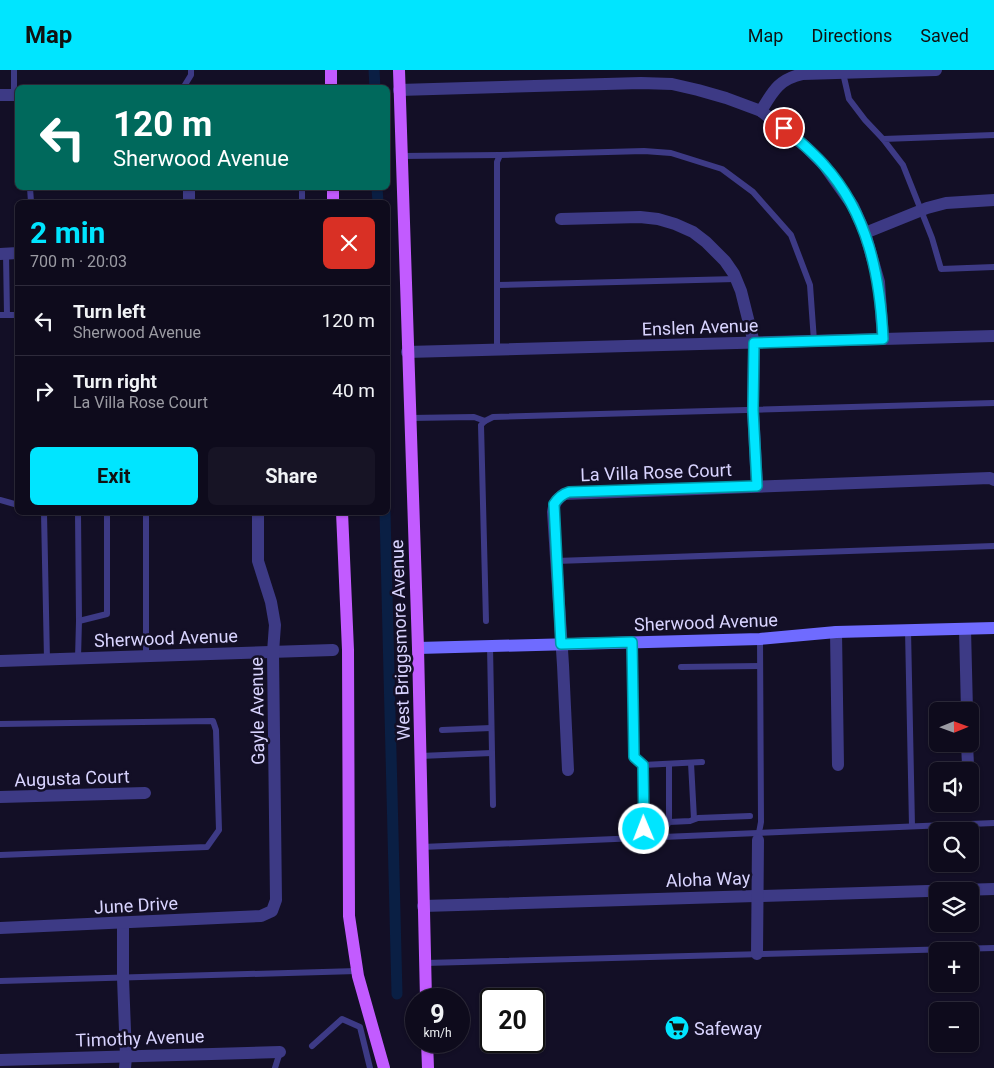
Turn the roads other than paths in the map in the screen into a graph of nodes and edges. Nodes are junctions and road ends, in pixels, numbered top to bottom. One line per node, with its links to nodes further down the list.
1 (14, 70): 7 (lane)
2 (191, 70): 8 (lane)
3 (331, 70): 9 (main road)
4 (399, 70): 10 (main road, West Briggsmore Avenue)
5 (936, 70): 6 (street)
6 (843, 73): 13 (street); 15 (lane)
7 (15, 85)
8 (185, 85)
9 (331, 85)
10 (399, 90): 13 (street); 17 (main road, West Briggsmore Avenue)
11 (0, 95): 12 (street)
12 (15, 95)
13 (761, 111): 21 (street)
14 (994, 136): 15 (lane)
15 (883, 139): 19 (lane)
16 (500, 155): 17 (lane); 25 (lane); 29 (lane)
17 (401, 156): 32 (main road, West Briggsmore Avenue)
18 (994, 200): 19 (street)
19 (920, 211): 21 (street); 23 (lane)
20 (561, 219): 24 (street)
21 (865, 233): 28 (street)
22 (8, 254): 26 (lane)
23 (994, 267)
24 (736, 279): 25 (lane); 30 (street)
25 (498, 285): 31 (lane)
26 (4, 315)
27 (994, 336): 28 (street, Enslen Avenue)
28 (883, 339): 29 (street, Enslen Avenue)
29 (814, 341): 30 (street, Enslen Avenue)
30 (754, 343): 31 (street, Enslen Avenue); 34 (street)
31 (497, 350): 32 (street, Enslen Avenue)
32 (407, 352): 35 (main road, West Briggsmore Avenue)
33 (994, 403): 34 (lane)
34 (753, 410): 36 (lane); 38 (street)
35 (410, 418): 36 (lane); 59 (main road, West Briggsmore Avenue)
36 (485, 421): 49 (lane)
37 (994, 480): 38 (street, La Villa Rose Court)
38 (757, 486): 48 (street, La Villa Rose Court)
39 (0, 500): 40 (lane)
40 (15, 504)
41 (42, 515): 64 (lane)
42 (78, 515): 50 (lane)
43 (107, 515): 50 (lane)
44 (146, 515): 62 (lane)
45 (258, 515): 61 (street, Gayle Avenue)
46 (342, 515): 100 (main road)
47 (994, 546): 48 (lane)
48 (556, 561): 57 (street, La Villa Rose Court)
49 (486, 621)
50 (79, 622): 63 (lane)
51 (994, 628): 52 (street, Sherwood Avenue)
52 (965, 629): 53 (street, Sherwood Avenue); 68 (street)
53 (908, 630): 54 (street, Sherwood Avenue); 87 (lane)
54 (836, 632): 55 (street, Sherwood Avenue); 78 (street)
55 (760, 639): 56 (street, Sherwood Avenue); 66 (lane)
56 (632, 642): 57 (street, Sherwood Avenue); 77 (lane)
57 (561, 644): 58 (street, Sherwood Avenue); 79 (street, La Villa Rose Court)
58 (490, 646): 59 (street, Sherwood Avenue); 70 (lane)
59 (418, 648): 73 (main road, West Briggsmore Avenue)
60 (333, 650): 61 (street, Sherwood Avenue)
61 (273, 652): 62 (street, Sherwood Avenue); 94 (street, Gayle Avenue)
62 (146, 656): 63 (street, Sherwood Avenue)
63 (78, 658): 64 (street, Sherwood Avenue)
64 (47, 660): 65 (street, Sherwood Avenue)
65 (0, 661)
66 (760, 666): 67 (lane); 88 (lane)
67 (681, 667)
68 (967, 702)
69 (0, 724): 90 (lane)
70 (492, 728): 71 (lane); 72 (lane)
71 (442, 730)
72 (492, 753): 73 (lane); 82 (lane)
73 (420, 756): 89 (main road, West Briggsmore Avenue)
74 (702, 762): 75 (lane)
75 (691, 763): 76 (lane); 84 (lane)
76 (670, 764): 77 (lane); 85 (lane)
77 (643, 765): 85 (lane)
78 (838, 765)
79 (568, 770)
80 (145, 793): 81 (street, Augusta Court)
81 (0, 797)
82 (493, 805)
83 (750, 816): 84 (lane)
84 (694, 820): 85 (lane)
85 (669, 822)
86 (994, 823): 87 (lane)
87 (912, 826): 88 (lane)
88 (758, 837): 89 (lane); 92 (street)
89 (422, 847): 93 (main road, West Briggsmore Avenue)
90 (0, 855)
91 (994, 889): 92 (street, Aloha Way)
92 (757, 895): 93 (street, Aloha Way); 98 (street)
93 (423, 906): 99 (main road, West Briggsmore Avenue)
94 (272, 911): 95 (street, June Drive)
95 (123, 923): 96 (street, June Drive); 101 (street)
96 (0, 928)
97 (994, 948): 98 (lane)
98 (757, 954): 99 (lane)
99 (425, 963): 103 (main road, West Briggsmore Avenue)
100 (357, 971): 101 (lane); 111 (main road)
101 (123, 978): 102 (lane); 108 (street)
102 (0, 981)
103 (426, 988)
104 (312, 1046): 110 (lane)
105 (280, 1052): 108 (street, Timothy Avenue); 109 (lane)
106 (427, 1053): 112 (main road)
107 (0, 1060): 108 (street, Timothy Avenue)
108 (126, 1062)
109 (274, 1068)
110 (370, 1068)
111 (384, 1068)
112 (428, 1068)

